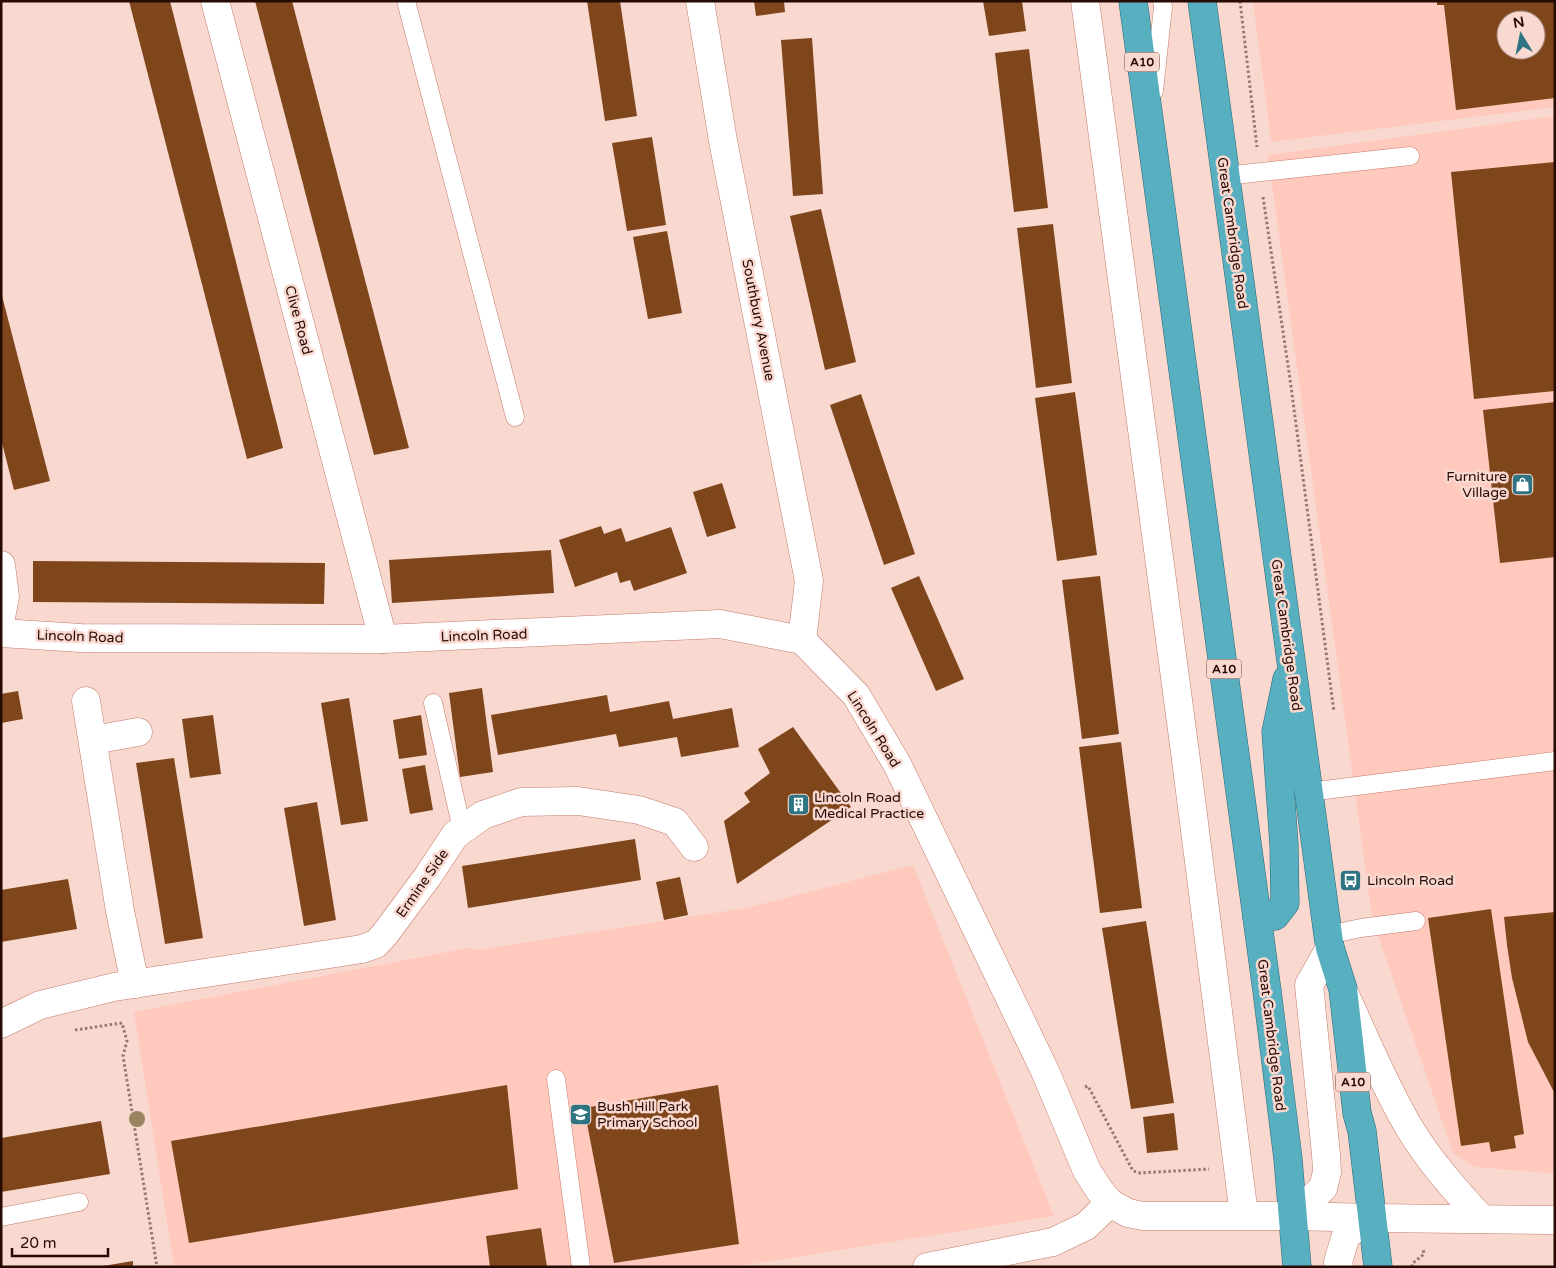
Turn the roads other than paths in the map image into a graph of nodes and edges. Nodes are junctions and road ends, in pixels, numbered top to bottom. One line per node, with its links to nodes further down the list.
1 (215, 1): 15 (street, Clive Road)
2 (406, 1): 11 (lane)
3 (700, 1): 16 (street, Southbury Avenue)
4 (1085, 1): 35 (street)
5 (1133, 1): 8 (highway, Great Cambridge Road / A10)
6 (1162, 1): 8 (lane)
7 (1202, 1): 10 (highway, Great Cambridge Road / A10)
8 (1150, 124): 26 (highway, Great Cambridge Road / A10)
9 (1410, 156): 10 (lane)
10 (1225, 176): 17 (highway, Great Cambridge Road / A10)
11 (515, 417)
12 (1, 565): 13 (street)
13 (1, 617)
14 (1, 633): 15 (street, Lincoln Road)
15 (383, 638): 16 (street, Lincoln Road)
16 (802, 640): 34 (street, Lincoln Road)
17 (1291, 661): 23 (highway, Great Cambridge Road / A10); 26 (highway, A10)
18 (86, 701): 21 (street)
19 (433, 703): 24 (lane)
20 (138, 732): 21 (street)
21 (93, 740): 29 (street)
22 (1555, 761): 23 (lane)
23 (1309, 792): 28 (highway, Great Cambridge Road / A10)
24 (462, 829): 25 (street, Ermine Side); 29 (street, Ermine Side)
25 (694, 847)
26 (1257, 918): 36 (highway, Great Cambridge Road / A10)
27 (1416, 921): 28 (lane)
28 (1329, 942): 30 (highway, Great Cambridge Road / A10); 36 (street)
29 (135, 984): 31 (street, Ermine Side)
30 (1343, 989): 38 (highway, Great Cambridge Road / A10); 39 (street)
31 (1, 1024)
32 (556, 1079): 41 (lane)
33 (79, 1202): 37 (lane)
34 (1110, 1202): 35 (street, Lincoln Road); 42 (street)
35 (1244, 1216): 36 (street, Lincoln Road)
36 (1293, 1216): 38 (street, Lincoln Road); 43 (highway, Great Cambridge Road / A10)
37 (1, 1217)
38 (1373, 1218): 39 (street, Lincoln Road); 44 (street); 45 (highway, Great Cambridge Road / A10)
39 (1482, 1219): 40 (street, Lincoln Road)
40 (1555, 1220)
41 (582, 1267)
42 (927, 1267)
43 (1298, 1267)
44 (1339, 1267)
45 (1378, 1267)

